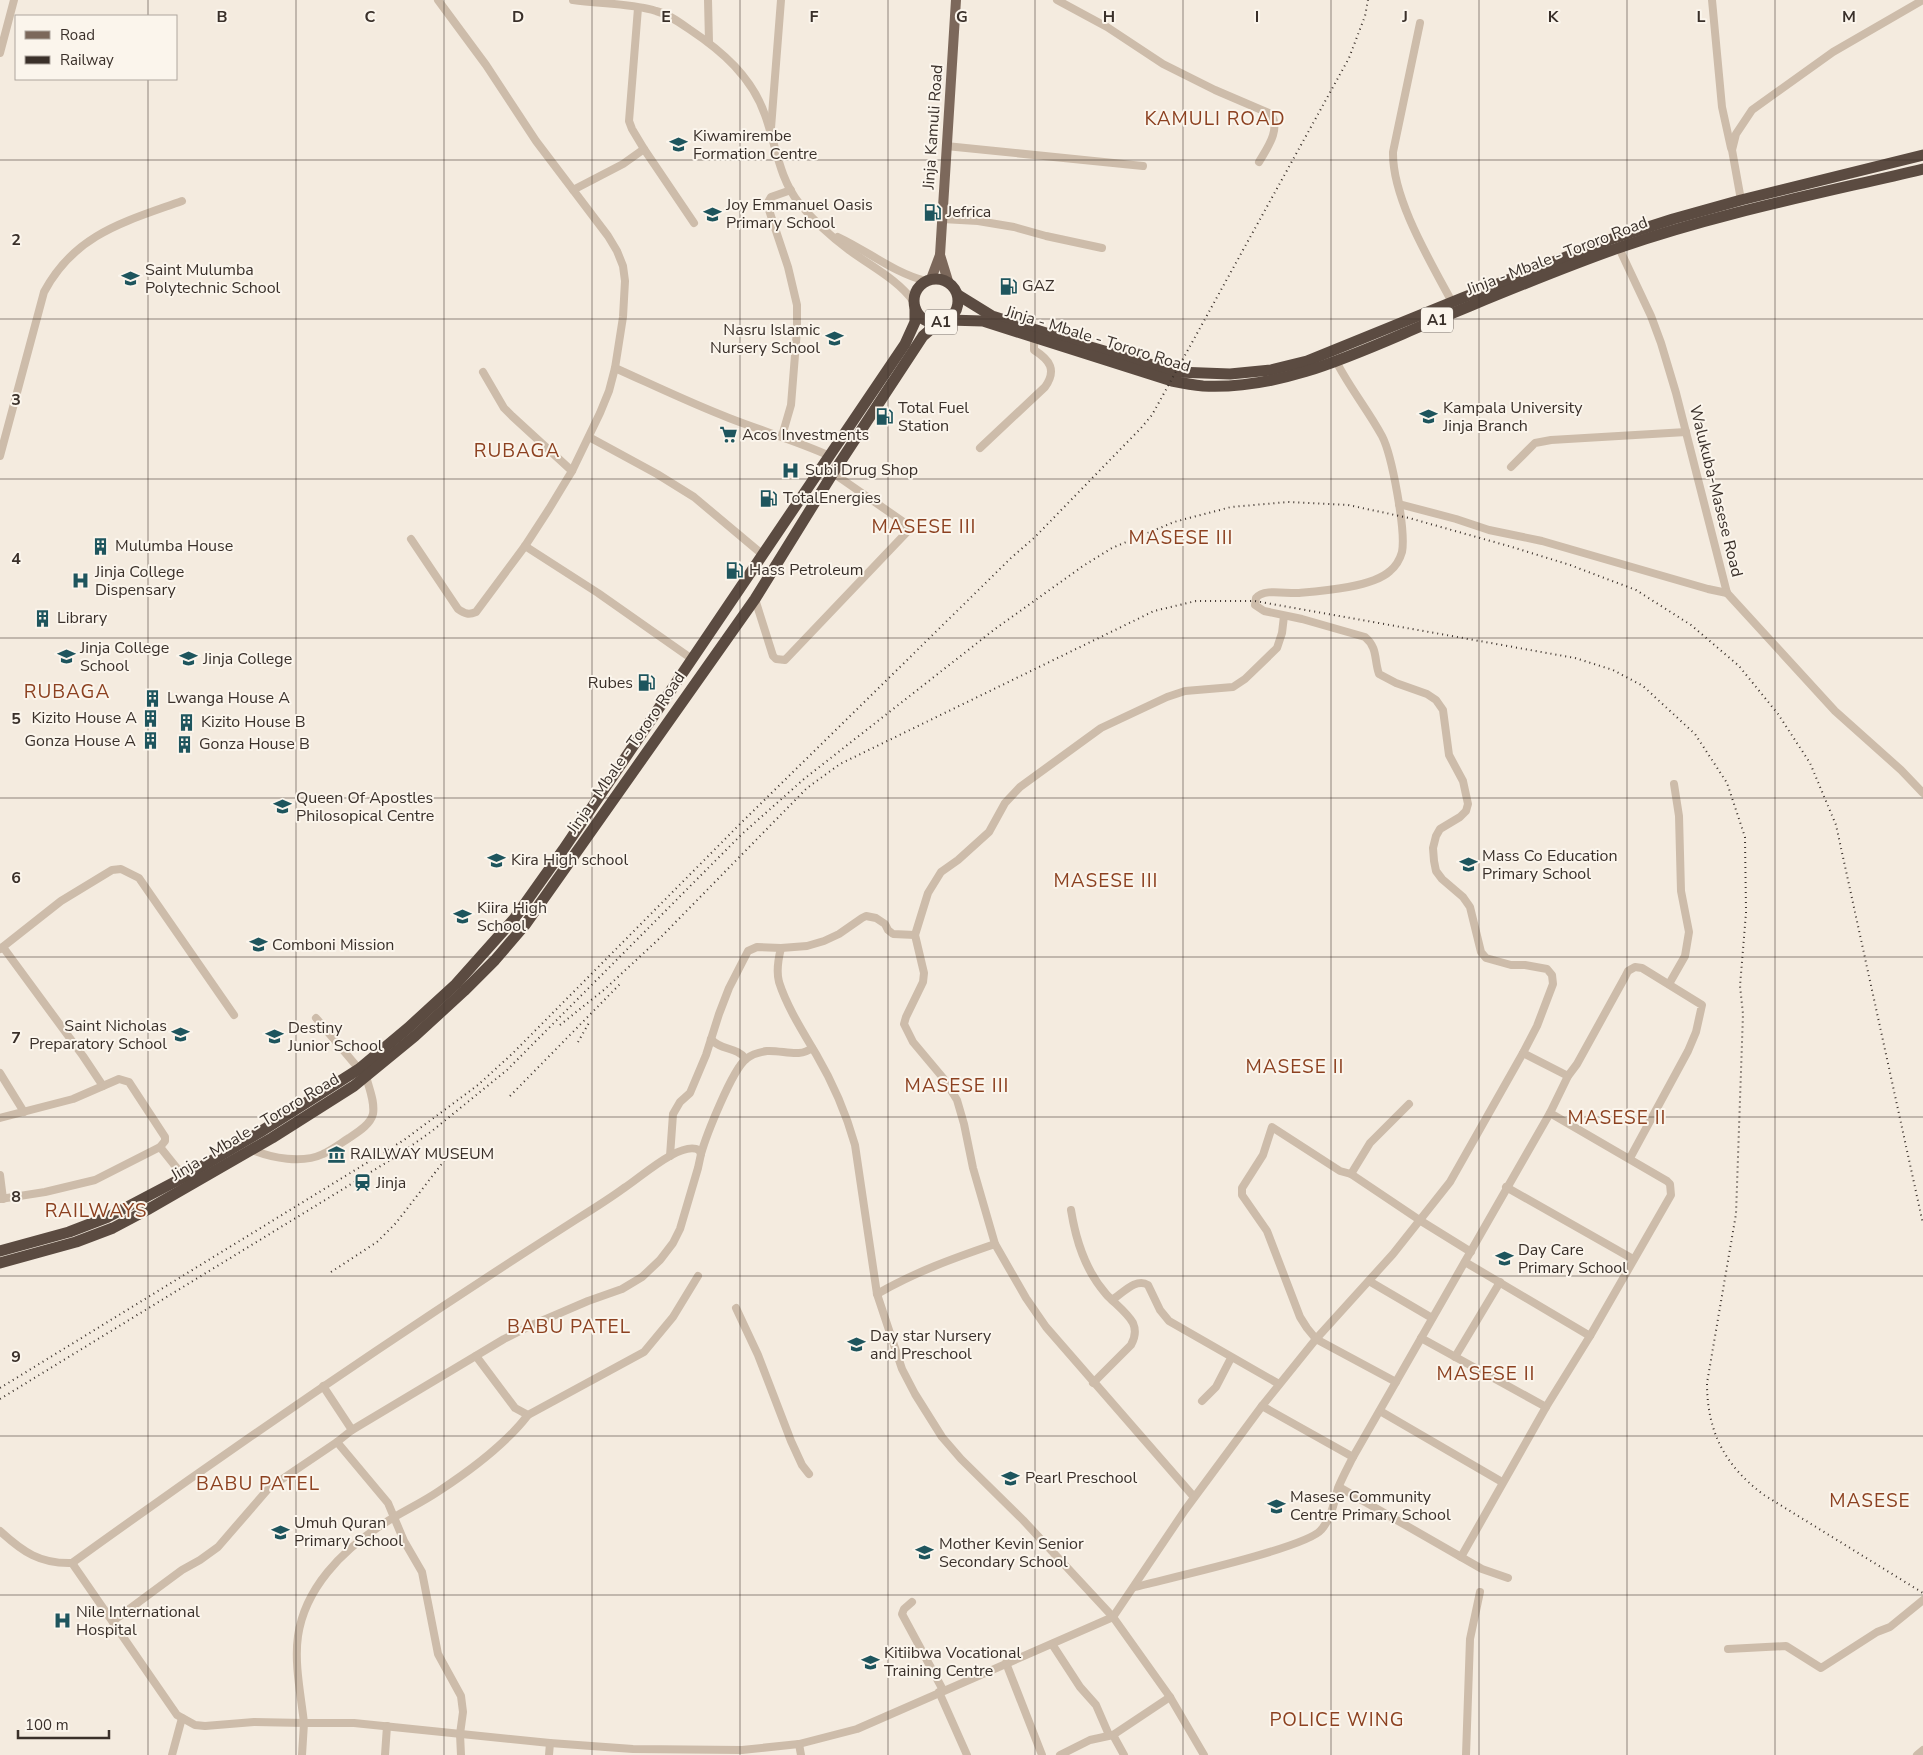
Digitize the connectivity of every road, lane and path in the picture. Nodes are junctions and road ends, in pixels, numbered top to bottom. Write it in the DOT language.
graph roads {
  1 [pos="438,0"];
  2 [pos="573,0"];
  3 [pos="708,0"];
  4 [pos="781,0"];
  5 [pos="956,0"];
  6 [pos="1057,0"];
  7 [pos="1712,0"];
  8 [pos="1923,0"];
  9 [pos="13,1"];
  10 [pos="642,5"];
  11 [pos="1420,23"];
  12 [pos="709,42"];
  13 [pos="0,53"];
  14 [pos="771,133"];
  15 [pos="946,146"];
  16 [pos="644,149"];
  17 [pos="1732,150"];
  18 [pos="1923,155"];
  19 [pos="1259,162"];
  20 [pos="1143,166"];
  21 [pos="1923,169"];
  22 [pos="573,190"];
  23 [pos="790,190"];
  24 [pos="182,200"];
  25 [pos="1741,200"];
  26 [pos="942,219"];
  27 [pos="694,223"];
  28 [pos="830,233"];
  29 [pos="1102,248"];
  30 [pos="1619,248"];
  31 [pos="940,255"];
  32 [pos="929,280"];
  33 [pos="948,282"];
  34 [pos="958,295"];
  35 [pos="1452,302"];
  36 [pos="915,305"];
  37 [pos="943,321"];
  38 [pos="1034,338"];
  39 [pos="1336,361"];
  40 [pos="615,368"];
  41 [pos="483,372"];
  42 [pos="1686,432"];
  43 [pos="782,436"];
  44 [pos="589,437"];
  45 [pos="980,448"];
  46 [pos="0,456"];
  47 [pos="830,456"];
  48 [pos="1511,467"];
  49 [pos="572,471"];
  50 [pos="833,473"];
  51 [pos="1398,504"];
  52 [pos="411,539"];
  53 [pos="525,546"];
  54 [pos="763,555"];
  55 [pos="1727,593"];
  56 [pos="754,599"];
  57 [pos="1284,616"];
  58 [pos="692,659"];
  59 [pos="1674,784"];
  60 [pos="1923,793"];
  61 [pos="915,935"];
  62 [pos="2,948"];
  63 [pos="781,948"];
  64 [pos="1669,984"];
  65 [pos="234,1015"];
  66 [pos="316,1018"];
  67 [pos="711,1040"];
  68 [pos="812,1048"];
  69 [pos="1523,1054"];
  70 [pos="746,1059"];
  71 [pos="0,1073"];
  72 [pos="362,1073"];
  73 [pos="1568,1076"];
  74 [pos="103,1086"];
  75 [pos="1408,1104"];
  76 [pos="24,1112"];
  77 [pos="1550,1113"];
  78 [pos="0,1118"];
  79 [pos="705,1140"];
  80 [pos="160,1147"];
  81 [pos="688,1148"];
  82 [pos="252,1150"];
  83 [pos="701,1154"];
  84 [pos="670,1156"];
  85 [pos="1630,1158"];
  86 [pos="1351,1174"];
  87 [pos="0,1175"];
  88 [pos="184,1176"];
  89 [pos="1506,1187"];
  90 [pos="2,1199"];
  91 [pos="1070,1210"];
  92 [pos="1420,1221"];
  93 [pos="995,1244"];
  94 [pos="0,1251"];
  95 [pos="1471,1252"];
  96 [pos="1632,1259"];
  97 [pos="1465,1262"];
  98 [pos="0,1263"];
  99 [pos="698,1276"];
  100 [pos="1369,1281"];
  101 [pos="1500,1282"];
  102 [pos="877,1294"];
  103 [pos="1112,1300"];
  104 [pos="736,1308"];
  105 [pos="1432,1318"];
  106 [pos="1590,1336"];
  107 [pos="1421,1338"];
  108 [pos="1316,1339"];
  109 [pos="476,1356"];
  110 [pos="1455,1357"];
  111 [pos="1231,1358"];
  112 [pos="1396,1382"];
  113 [pos="1093,1383"];
  114 [pos="1279,1384"];
  115 [pos="323,1386"];
  116 [pos="1202,1401"];
  117 [pos="1262,1406"];
  118 [pos="1546,1407"];
  119 [pos="1380,1411"];
  120 [pos="528,1415"];
  121 [pos="352,1430"];
  122 [pos="337,1442"];
  123 [pos="1353,1457"];
  124 [pos="809,1474"];
  125 [pos="1502,1482"];
  126 [pos="1339,1487"];
  127 [pos="1194,1497"];
  128 [pos="394,1517"];
  129 [pos="0,1531"];
  130 [pos="1461,1557"];
  131 [pos="72,1563"];
  132 [pos="1508,1578"];
  133 [pos="1135,1587"];
  134 [pos="1480,1592"];
  135 [pos="1923,1600"];
  136 [pos="912,1602"];
  137 [pos="1113,1617"];
  138 [pos="113,1622"];
  139 [pos="1052,1644"];
  140 [pos="1728,1649"];
  141 [pos="1006,1663"];
  142 [pos="941,1691"];
  143 [pos="1170,1697"];
  144 [pos="182,1718"];
  145 [pos="304,1723"];
  146 [pos="387,1726"];
  147 [pos="460,1734"];
  148 [pos="1111,1735"];
  149 [pos="550,1743"];
  150 [pos="799,1744"];
  151 [pos="1923,1750"];
  152 [pos="632,1752"];
  153 [pos="172,1755"];
  154 [pos="302,1755"];
  155 [pos="385,1755"];
  156 [pos="461,1755"];
  157 [pos="549,1755"];
  158 [pos="801,1755"];
  159 [pos="968,1755"];
  160 [pos="1042,1755"];
  161 [pos="1060,1755"];
  162 [pos="1124,1755"];
  163 [pos="1204,1755"];
  164 [pos="1466,1755"];
  165 [pos="1917,1755"];
  1 -- 22 [label="street"];
  2 -- 10 [label="street"];
  3 -- 12 [label="street"];
  4 -- 14 [label="street"];
  5 -- 15 [label="main road, Jinja Kamuli Road"];
  6 -- 19 [label="street"];
  7 -- 17 [label="street"];
  8 -- 17 [label="street"];
  9 -- 13 [label="street"];
  10 -- 12 [label="street"];
  10 -- 16 [label="street"];
  11 -- 35 [label="street"];
  12 -- 14 [label="street"];
  14 -- 23 [label="street"];
  15 -- 20 [label="street"];
  15 -- 26 [label="main road, Jinja Kamuli Road"];
  16 -- 22 [label="street"];
  16 -- 27 [label="street"];
  17 -- 25 [label="street"];
  18 -- 25 [label="highway, Jinja - Mbale - Tororo Road / A1"];
  21 -- 30 [label="highway, Jinja - Mbale - Tororo Road / A1"];
  22 -- 40 [label="street"];
  23 -- 28 [label="street"];
  23 -- 43 [label="street"];
  24 -- 46 [label="street"];
  25 -- 35 [label="highway, Jinja - Mbale - Tororo Road / A1"];
  26 -- 29 [label="street"];
  26 -- 31 [label="main road, Jinja Kamuli Road"];
  28 -- 32 [label="street"];
  28 -- 36 [label="street"];
  30 -- 39 [label="highway, Jinja - Mbale - Tororo Road / A1"];
  30 -- 42 [label="street, Walukuba-Masese Road"];
  31 -- 32 [label="main road, Jinja Kamuli Road"];
  31 -- 33 [label="main road, Jinja Kamuli Road"];
  32 -- 33 [label="highway"];
  32 -- 36 [label="highway, A1"];
  33 -- 34 [label="highway, A1"];
  34 -- 35 [label="highway, Jinja - Mbale - Tororo Road / A1"];
  34 -- 37 [label="highway, A1"];
  36 -- 37 [label="highway, A1"];
  36 -- 47 [label="highway, Jinja - Mbale - Tororo Road / A1"];
  37 -- 38 [label="highway, Jinja - Mbale - Tororo Road / A1"];
  37 -- 50 [label="highway, Jinja - Mbale - Tororo Road / A1"];
  38 -- 39 [label="highway, Jinja - Mbale - Tororo Road / A1"];
  38 -- 45 [label="street"];
  39 -- 51 [label="street"];
  40 -- 43 [label="street"];
  40 -- 44 [label="street"];
  41 -- 49 [label="street"];
  42 -- 48 [label="street"];
  42 -- 55 [label="street, Walukuba-Masese Road"];
  43 -- 47 [label="street"];
  44 -- 49 [label="street"];
  44 -- 54 [label="street"];
  47 -- 54 [label="highway, Jinja - Mbale - Tororo Road / A1"];
  49 -- 53 [label="street"];
  50 -- 56 [label="highway, Jinja - Mbale - Tororo Road / A1"];
  50 -- 56 [label="street"];
  51 -- 55 [label="street"];
  51 -- 57 [label="street"];
  52 -- 53 [label="street"];
  53 -- 58 [label="street"];
  54 -- 58 [label="highway, Jinja - Mbale - Tororo Road / A1"];
  55 -- 60 [label="street, Walukuba-Masese Road"];
  56 -- 72 [label="highway, Jinja - Mbale - Tororo Road / A1"];
  57 -- 61 [label="street"];
  57 -- 69 [label="street"];
  58 -- 72 [label="highway, Jinja - Mbale - Tororo Road / A1"];
  59 -- 64 [label="street"];
  61 -- 63 [label="street"];
  61 -- 93 [label="street"];
  62 -- 65 [label="street"];
  62 -- 74 [label="street"];
  63 -- 67 [label="street"];
  63 -- 68 [label="street"];
  64 -- 73 [label="street"];
  64 -- 85 [label="street"];
  66 -- 72 [label="street"];
  67 -- 70 [label="street"];
  67 -- 84 [label="street"];
  68 -- 70 [label="street"];
  68 -- 102 [label="street"];
  69 -- 73 [label="street"];
  69 -- 92 [label="street"];
  70 -- 79 [label="street"];
  71 -- 76 [label="street"];
  72 -- 82 [label="highway, Jinja - Mbale - Tororo Road / A1"];
  72 -- 82 [label="street"];
  72 -- 88 [label="highway, Jinja - Mbale - Tororo Road / A1"];
  73 -- 77 [label="street"];
  74 -- 76 [label="street"];
  74 -- 80 [label="street"];
  75 -- 86 [label="street"];
  76 -- 78 [label="street"];
  77 -- 85 [label="street"];
  77 -- 89 [label="street"];
  79 -- 81 [label="street"];
  79 -- 83 [label="street"];
  80 -- 88 [label="street"];
  80 -- 90 [label="street"];
  81 -- 83 [label="street"];
  81 -- 84 [label="street"];
  82 -- 98 [label="highway, Jinja - Mbale - Tororo Road / A1"];
  83 -- 109 [label="street"];
  84 -- 115 [label="street"];
  85 -- 96 [label="street"];
  86 -- 92 [label="street"];
  86 -- 108 [label="street"];
  87 -- 90 [label="street"];
  88 -- 94 [label="highway, Jinja - Mbale - Tororo Road / A1"];
  89 -- 95 [label="street"];
  89 -- 96 [label="street"];
  91 -- 103 [label="street"];
  92 -- 95 [label="street"];
  92 -- 100 [label="street"];
  93 -- 102 [label="street"];
  93 -- 113 [label="street"];
  95 -- 97 [label="street"];
  96 -- 106 [label="street"];
  97 -- 101 [label="street"];
  97 -- 105 [label="street"];
  99 -- 120 [label="street"];
  100 -- 105 [label="street"];
  100 -- 108 [label="street"];
  101 -- 106 [label="street"];
  101 -- 110 [label="street"];
  102 -- 137 [label="street"];
  103 -- 111 [label="street"];
  103 -- 113 [label="street"];
  104 -- 124 [label="street"];
  105 -- 107 [label="street"];
  106 -- 118 [label="street"];
  107 -- 110 [label="street"];
  107 -- 112 [label="street"];
  108 -- 112 [label="street"];
  108 -- 114 [label="street"];
  109 -- 120 [label="street"];
  109 -- 121 [label="street"];
  110 -- 118 [label="street"];
  111 -- 114 [label="street"];
  111 -- 116 [label="street"];
  112 -- 119 [label="street"];
  113 -- 127 [label="street"];
  114 -- 117 [label="street"];
  115 -- 121 [label="street"];
  115 -- 131 [label="street"];
  117 -- 123 [label="street"];
  117 -- 127 [label="street"];
  118 -- 125 [label="street"];
  119 -- 123 [label="street"];
  119 -- 125 [label="street"];
  120 -- 128 [label="street"];
  121 -- 122 [label="street"];
  122 -- 128 [label="street"];
  122 -- 138 [label="street"];
  123 -- 126 [label="street"];
  125 -- 130 [label="street"];
  126 -- 130 [label="street"];
  126 -- 133 [label="street"];
  127 -- 133 [label="street"];
  128 -- 145 [label="street"];
  128 -- 147 [label="street"];
  129 -- 131 [label="street"];
  130 -- 132 [label="street"];
  131 -- 138 [label="street"];
  133 -- 137 [label="street"];
  134 -- 164 [label="street"];
  135 -- 140 [label="street"];
  136 -- 142 [label="street"];
  137 -- 139 [label="street"];
  137 -- 143 [label="street"];
  138 -- 144 [label="street"];
  139 -- 141 [label="street"];
  139 -- 148 [label="street"];
  141 -- 142 [label="street"];
  141 -- 160 [label="street"];
  142 -- 150 [label="street"];
  142 -- 159 [label="street"];
  143 -- 148 [label="street"];
  143 -- 163 [label="street"];
  144 -- 145 [label="street"];
  144 -- 153 [label="street"];
  145 -- 146 [label="street"];
  145 -- 154 [label="street"];
  146 -- 147 [label="street"];
  146 -- 155 [label="street"];
  147 -- 149 [label="street"];
  147 -- 156 [label="street"];
  148 -- 161 [label="street"];
  148 -- 162 [label="street"];
  149 -- 152 [label="street"];
  149 -- 157 [label="street"];
  150 -- 152 [label="street"];
  150 -- 158 [label="street"];
  151 -- 165 [label="street"];
}
